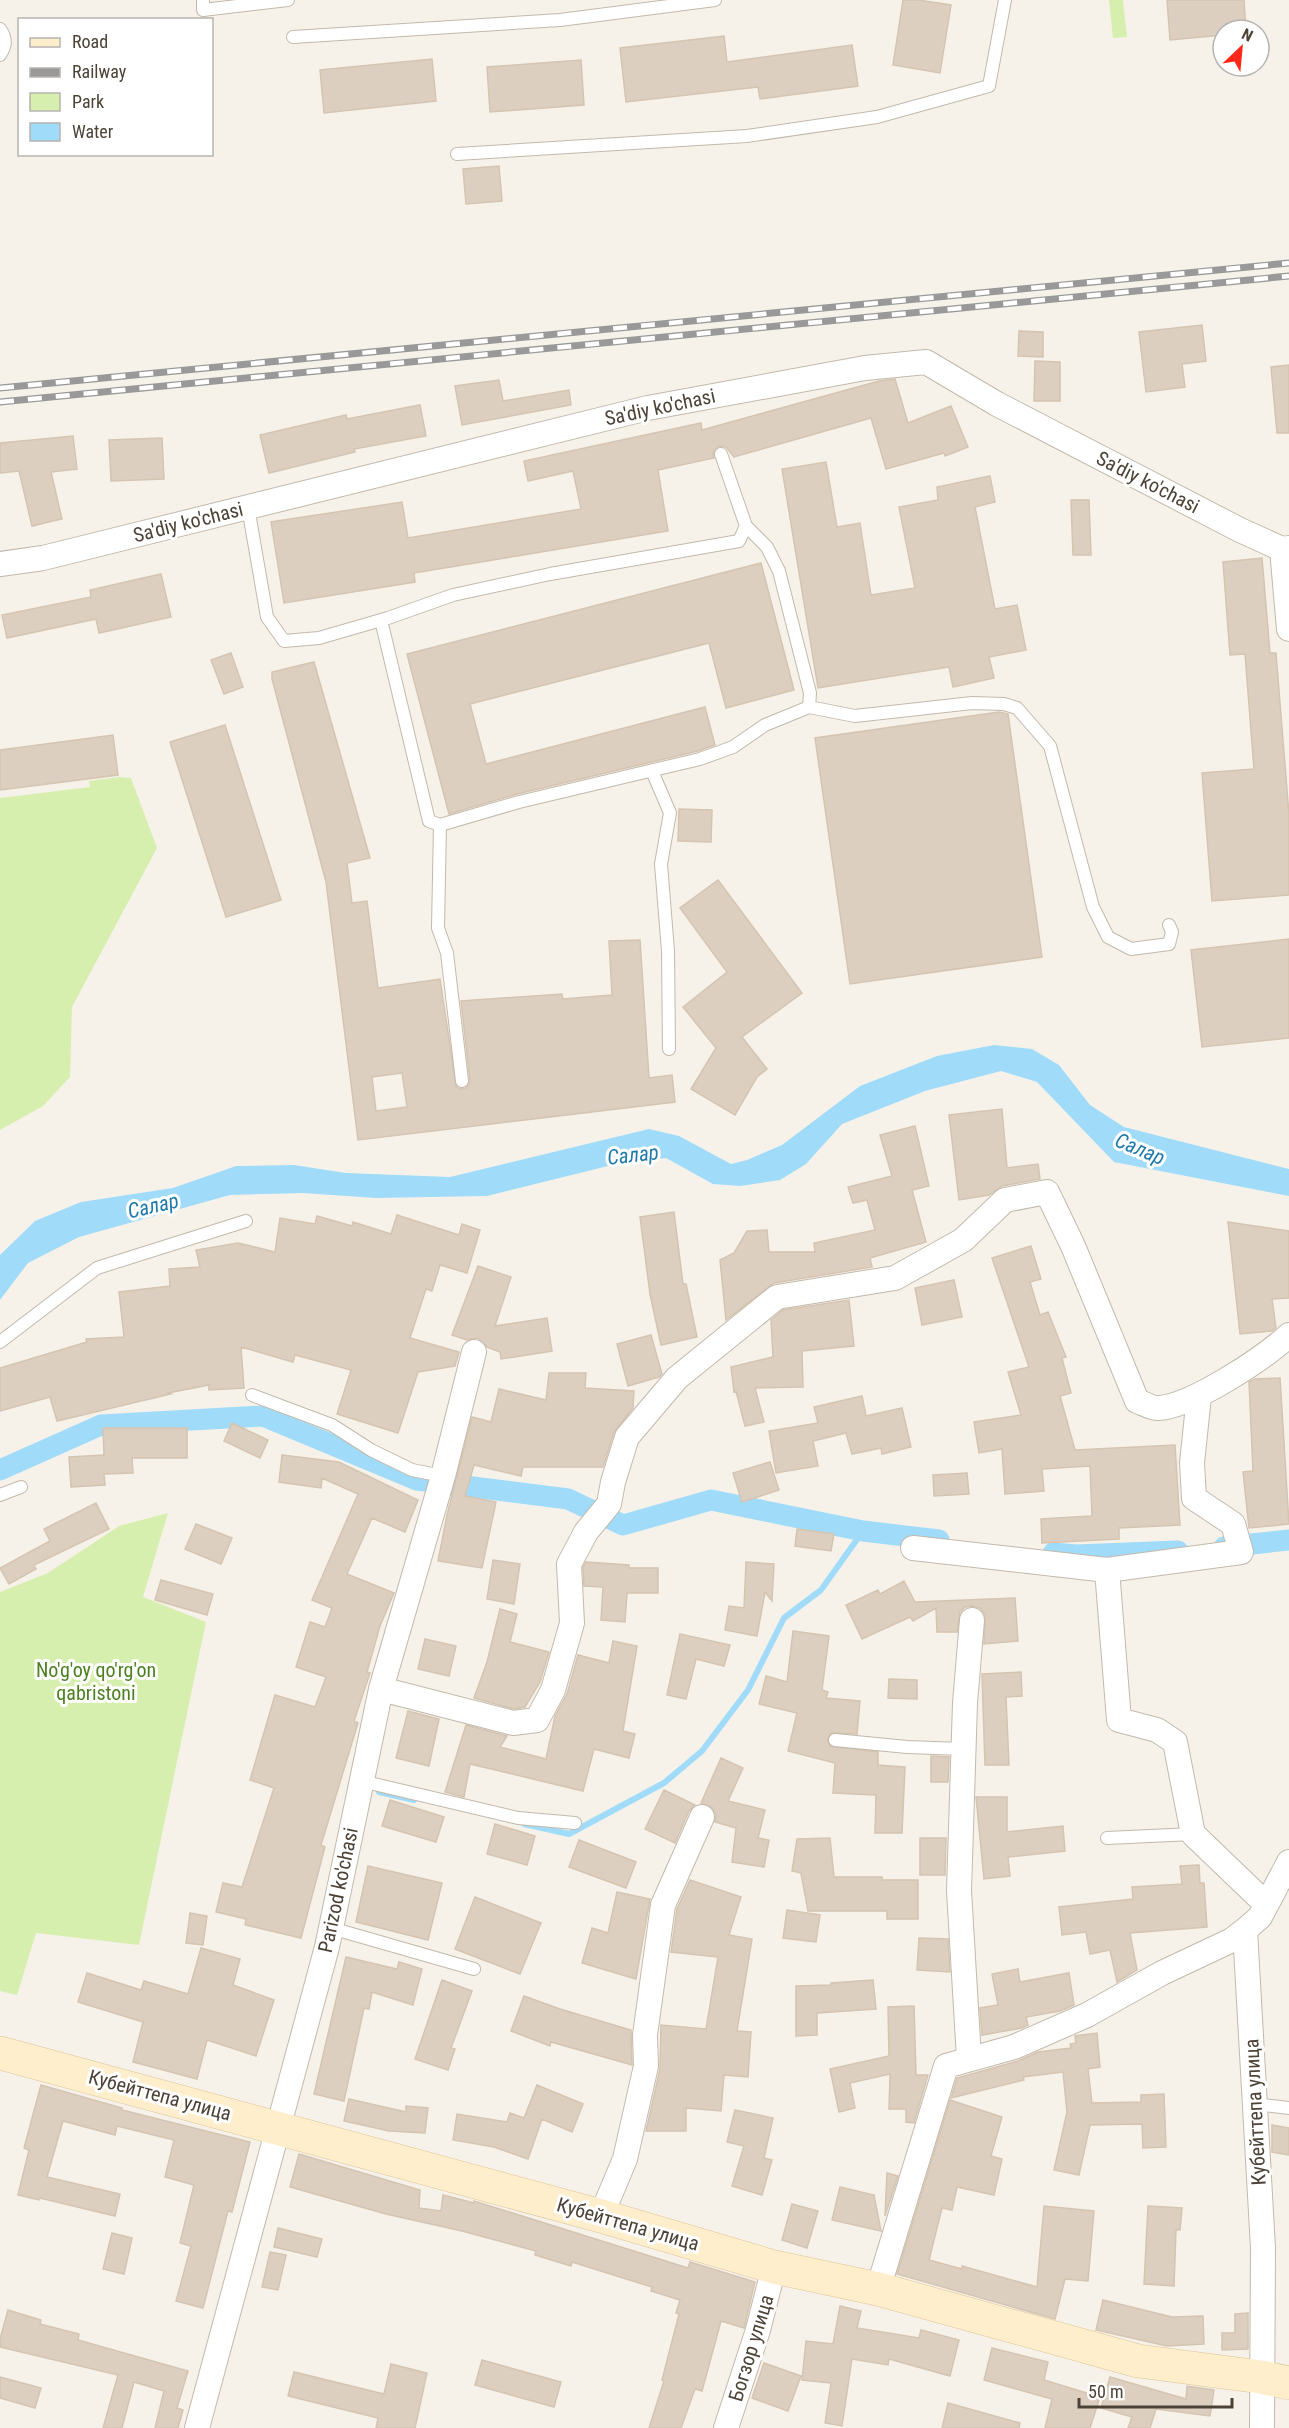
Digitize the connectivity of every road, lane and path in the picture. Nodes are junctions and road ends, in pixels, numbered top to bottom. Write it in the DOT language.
graph roads {
  1 [pos="203,0"];
  2 [pos="288,0"];
  3 [pos="715,0"];
  4 [pos="1005,0"];
  5 [pos="0,29"];
  6 [pos="293,37"];
  7 [pos="0,55"];
  8 [pos="457,154"];
  9 [pos="721,454"];
  10 [pos="248,507"];
  11 [pos="746,526"];
  12 [pos="1285,549"];
  13 [pos="0,564"];
  14 [pos="381,620"];
  15 [pos="1289,629"];
  16 [pos="809,707"];
  17 [pos="652,771"];
  18 [pos="440,825"];
  19 [pos="1169,925"];
  20 [pos="669,1049"];
  21 [pos="462,1081"];
  22 [pos="246,1221"];
  23 [pos="1289,1335"];
  24 [pos="0,1342"];
  25 [pos="474,1352"];
  26 [pos="252,1395"];
  27 [pos="1198,1396"];
  28 [pos="21,1487"];
  29 [pos="439,1487"];
  30 [pos="0,1495"];
  31 [pos="913,1548"];
  32 [pos="1107,1570"];
  33 [pos="972,1620"];
  34 [pos="381,1689"];
  35 [pos="835,1740"];
  36 [pos="963,1749"];
  37 [pos="361,1781"];
  38 [pos="702,1817"];
  39 [pos="575,1823"];
  40 [pos="1193,1834"];
  41 [pos="1107,1838"];
  42 [pos="1289,1862"];
  43 [pos="1266,1904"];
  44 [pos="331,1928"];
  45 [pos="1245,1930"];
  46 [pos="474,1970"];
  47 [pos="0,2053"];
  48 [pos="969,2058"];
  49 [pos="1254,2104"];
  50 [pos="1289,2108"];
  51 [pos="279,2127"];
  52 [pos="601,2216"];
  53 [pos="774,2267"];
  54 [pos="878,2289"];
  55 [pos="1275,2380"];
  56 [pos="197,2428"];
  57 [pos="726,2428"];
  58 [pos="1262,2428"];
  1 -- 2 [label="lane"];
  3 -- 6 [label="lane"];
  4 -- 8 [label="lane"];
  5 -- 7 [label="lane"];
  9 -- 11 [label="lane"];
  10 -- 12 [label="street, Sa'diy ko'chasi"];
  10 -- 13 [label="street, Sa'diy ko'chasi"];
  10 -- 14 [label="lane"];
  11 -- 14 [label="lane"];
  11 -- 16 [label="lane"];
  12 -- 15 [label="street"];
  14 -- 18 [label="lane"];
  16 -- 17 [label="lane"];
  16 -- 19 [label="lane"];
  17 -- 18 [label="lane"];
  17 -- 20 [label="lane"];
  18 -- 21 [label="lane"];
  22 -- 24 [label="lane"];
  23 -- 27 [label="street"];
  25 -- 29 [label="street, Parizod ko'chasi"];
  26 -- 29 [label="lane"];
  27 -- 32 [label="street"];
  27 -- 34 [label="street"];
  28 -- 30 [label="lane"];
  29 -- 34 [label="street, Parizod ko'chasi"];
  31 -- 32 [label="street"];
  32 -- 40 [label="street"];
  33 -- 36 [label="street"];
  34 -- 37 [label="street, Parizod ko'chasi"];
  35 -- 36 [label="lane"];
  36 -- 48 [label="street"];
  37 -- 39 [label="lane"];
  37 -- 44 [label="street, Parizod ko'chasi"];
  38 -- 52 [label="street"];
  40 -- 41 [label="lane"];
  40 -- 43 [label="street"];
  42 -- 43 [label="street"];
  43 -- 45 [label="street"];
  44 -- 46 [label="lane"];
  44 -- 51 [label="street, Parizod ko'chasi"];
  45 -- 48 [label="street"];
  45 -- 49 [label="street, Кубейттепа улица"];
  47 -- 51 [label="street, Кубейттепа улица"];
  48 -- 54 [label="street"];
  49 -- 50 [label="lane"];
  49 -- 55 [label="street, Кубейттепа улица"];
  51 -- 52 [label="street, Кубейттепа улица"];
  51 -- 56 [label="street, Parizod ko'chasi"];
  52 -- 53 [label="street, Кубейттепа улица"];
  53 -- 54 [label="street, Кубейттепа улица"];
  53 -- 57 [label="street, Богзор улица"];
  54 -- 55 [label="street, Кубейттепа улица"];
  55 -- 58 [label="street, Кубейттепа улица"];
}
